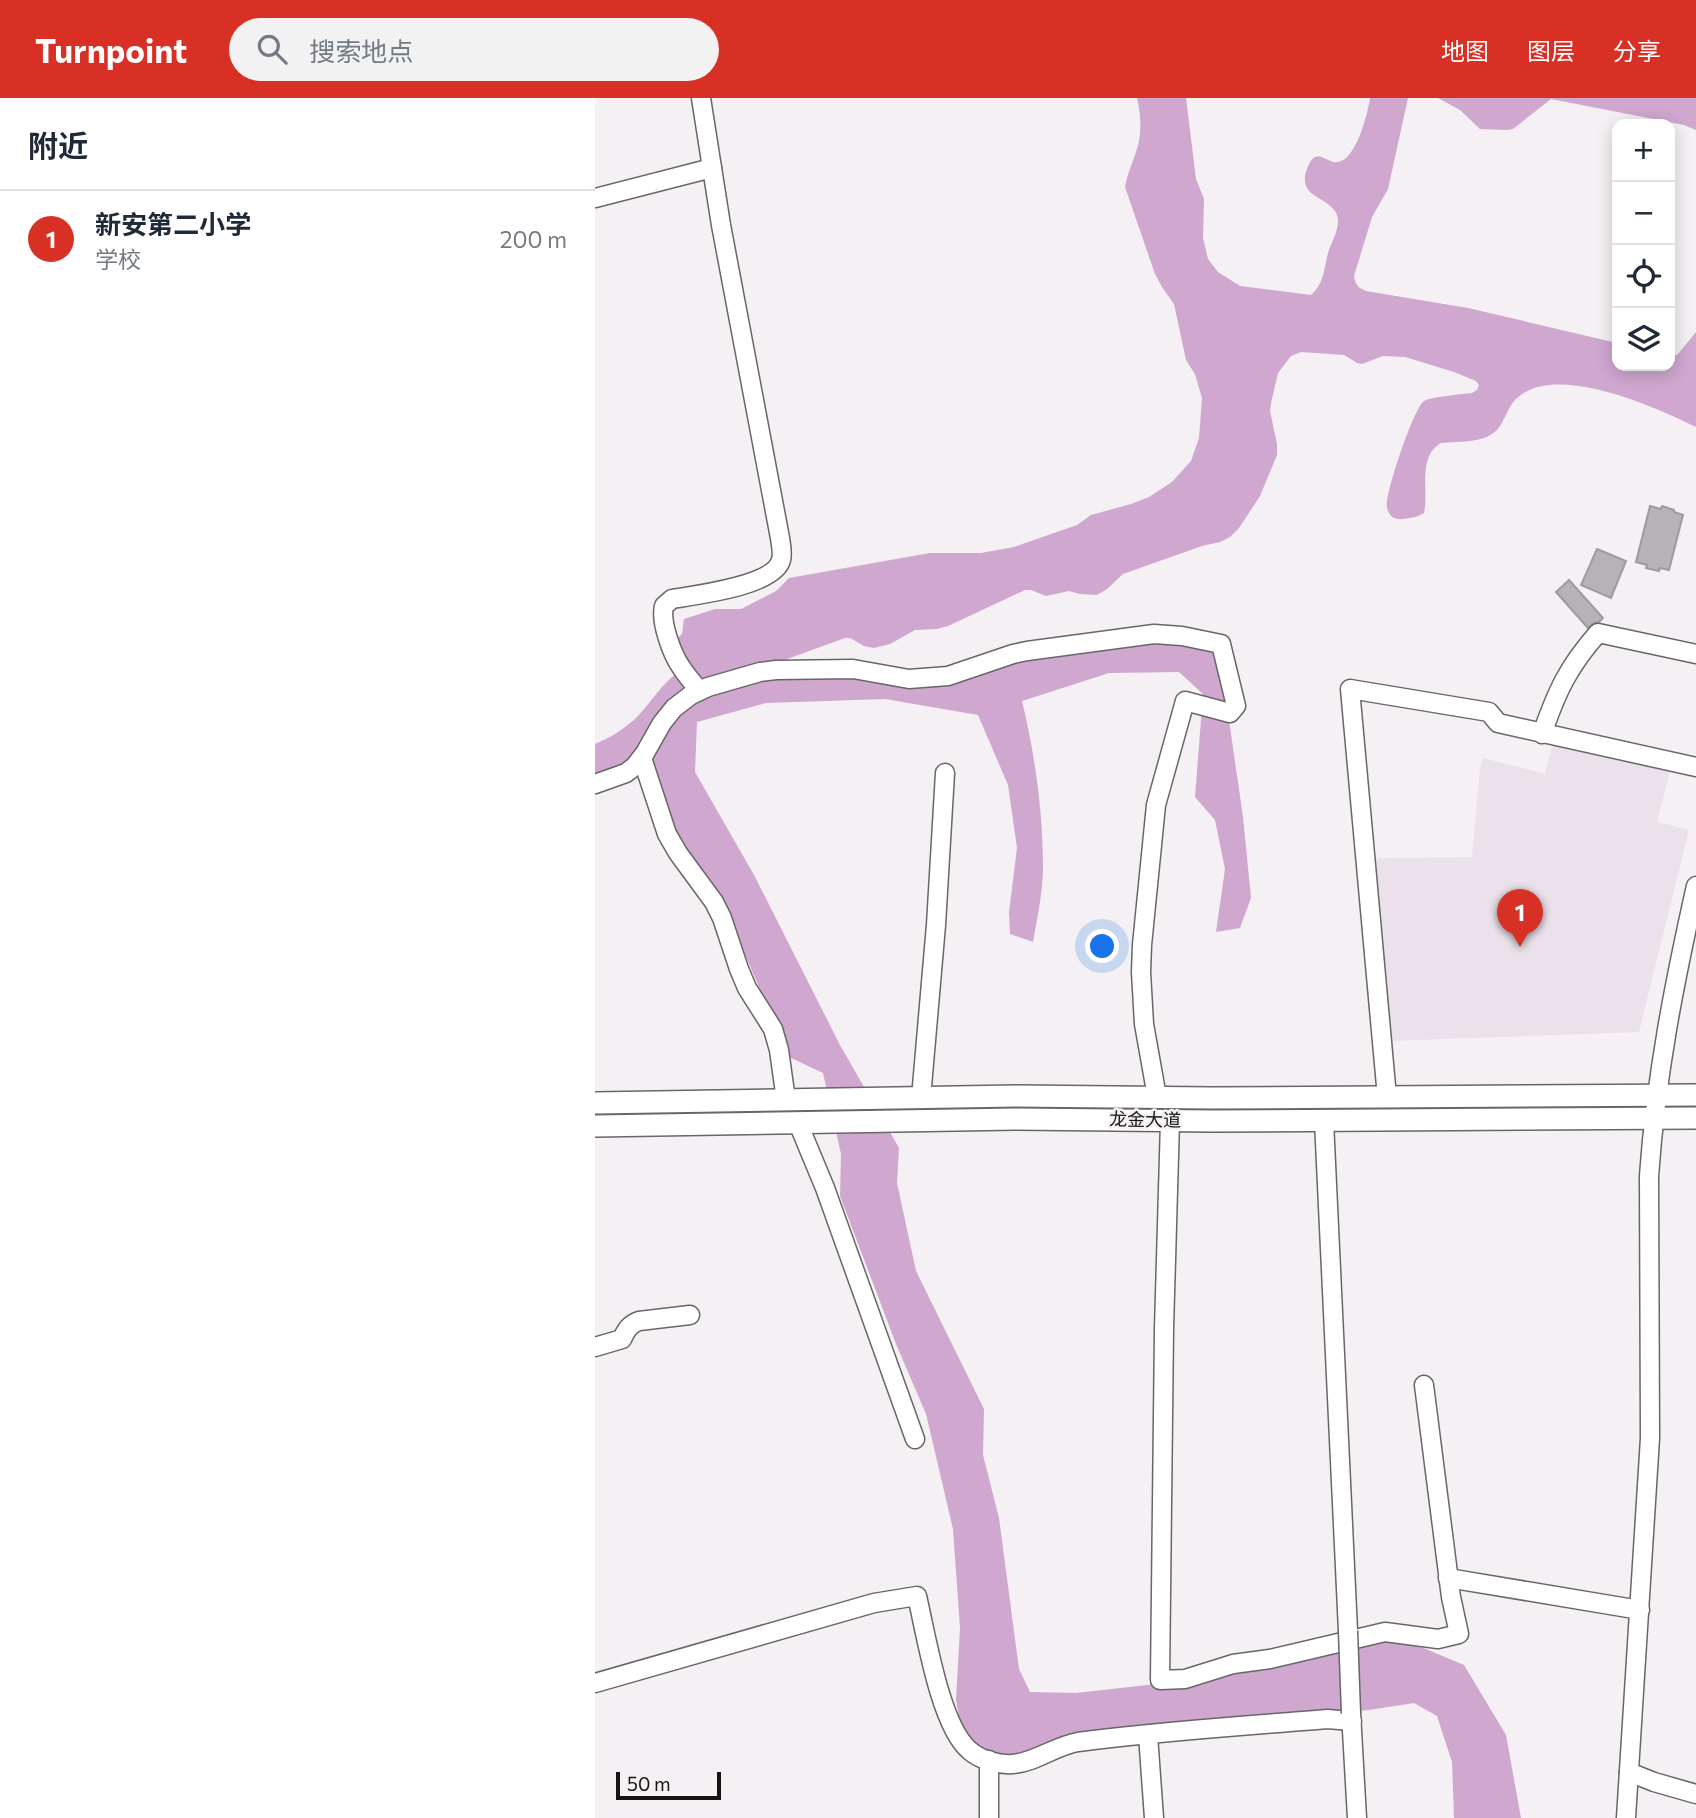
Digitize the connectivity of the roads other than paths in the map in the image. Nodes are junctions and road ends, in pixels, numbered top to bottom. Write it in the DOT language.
graph roads {
  1 [pos="701,98"];
  2 [pos="712,168"];
  3 [pos="595,198"];
  4 [pos="1696,654"];
  5 [pos="699,690"];
  6 [pos="1542,734"];
  7 [pos="642,758"];
  8 [pos="1696,767"];
  9 [pos="945,774"];
  10 [pos="595,784"];
  11 [pos="1696,886"];
  12 [pos="1696,1095"];
  13 [pos="1656,1096"];
  14 [pos="921,1097"];
  15 [pos="1157,1097"];
  16 [pos="1387,1097"];
  17 [pos="786,1100"];
  18 [pos="595,1102"];
  19 [pos="1654,1118"];
  20 [pos="1696,1118"];
  21 [pos="1170,1121"];
  22 [pos="1324,1121"];
  23 [pos="807,1122"];
  24 [pos="595,1126"];
  25 [pos="690,1315"];
  26 [pos="595,1346"];
  27 [pos="1425,1385"];
  28 [pos="915,1439"];
  29 [pos="1448,1578"];
  30 [pos="1640,1610"];
  31 [pos="595,1683"];
  32 [pos="1352,1717"];
  33 [pos="1147,1735"];
  34 [pos="989,1760"];
  35 [pos="1629,1772"];
  36 [pos="1696,1794"];
  37 [pos="989,1818"];
  38 [pos="1154,1818"];
  39 [pos="1357,1818"];
  40 [pos="1626,1818"];
  1 -- 2 [label="street"];
  2 -- 3 [label="street"];
  2 -- 5 [label="street"];
  4 -- 6 [label="street"];
  5 -- 7 [label="street"];
  5 -- 15 [label="street"];
  6 -- 8 [label="street"];
  6 -- 16 [label="street"];
  7 -- 10 [label="street"];
  7 -- 17 [label="street"];
  9 -- 14 [label="street"];
  11 -- 13 [label="street"];
  12 -- 13 [label="main road, 龙金大道"];
  13 -- 16 [label="main road, 龙金大道"];
  13 -- 19 [label="street"];
  14 -- 15 [label="main road, 龙金大道"];
  14 -- 17 [label="main road, 龙金大道"];
  15 -- 16 [label="main road, 龙金大道"];
  17 -- 18 [label="main road, 龙金大道"];
  19 -- 20 [label="main road, 龙金大道"];
  19 -- 22 [label="main road, 龙金大道"];
  19 -- 30 [label="street"];
  21 -- 22 [label="main road, 龙金大道"];
  21 -- 23 [label="main road, 龙金大道"];
  21 -- 29 [label="street"];
  22 -- 32 [label="street, bridge"];
  23 -- 24 [label="main road, 龙金大道"];
  23 -- 28 [label="street"];
  25 -- 26 [label="street"];
  27 -- 29 [label="street"];
  29 -- 30 [label="street"];
  30 -- 35 [label="street"];
  31 -- 34 [label="street"];
  32 -- 33 [label="street"];
  32 -- 39 [label="street"];
  33 -- 34 [label="street"];
  33 -- 38 [label="street"];
  34 -- 37 [label="street"];
  35 -- 36 [label="street"];
  35 -- 40 [label="street"];
}
